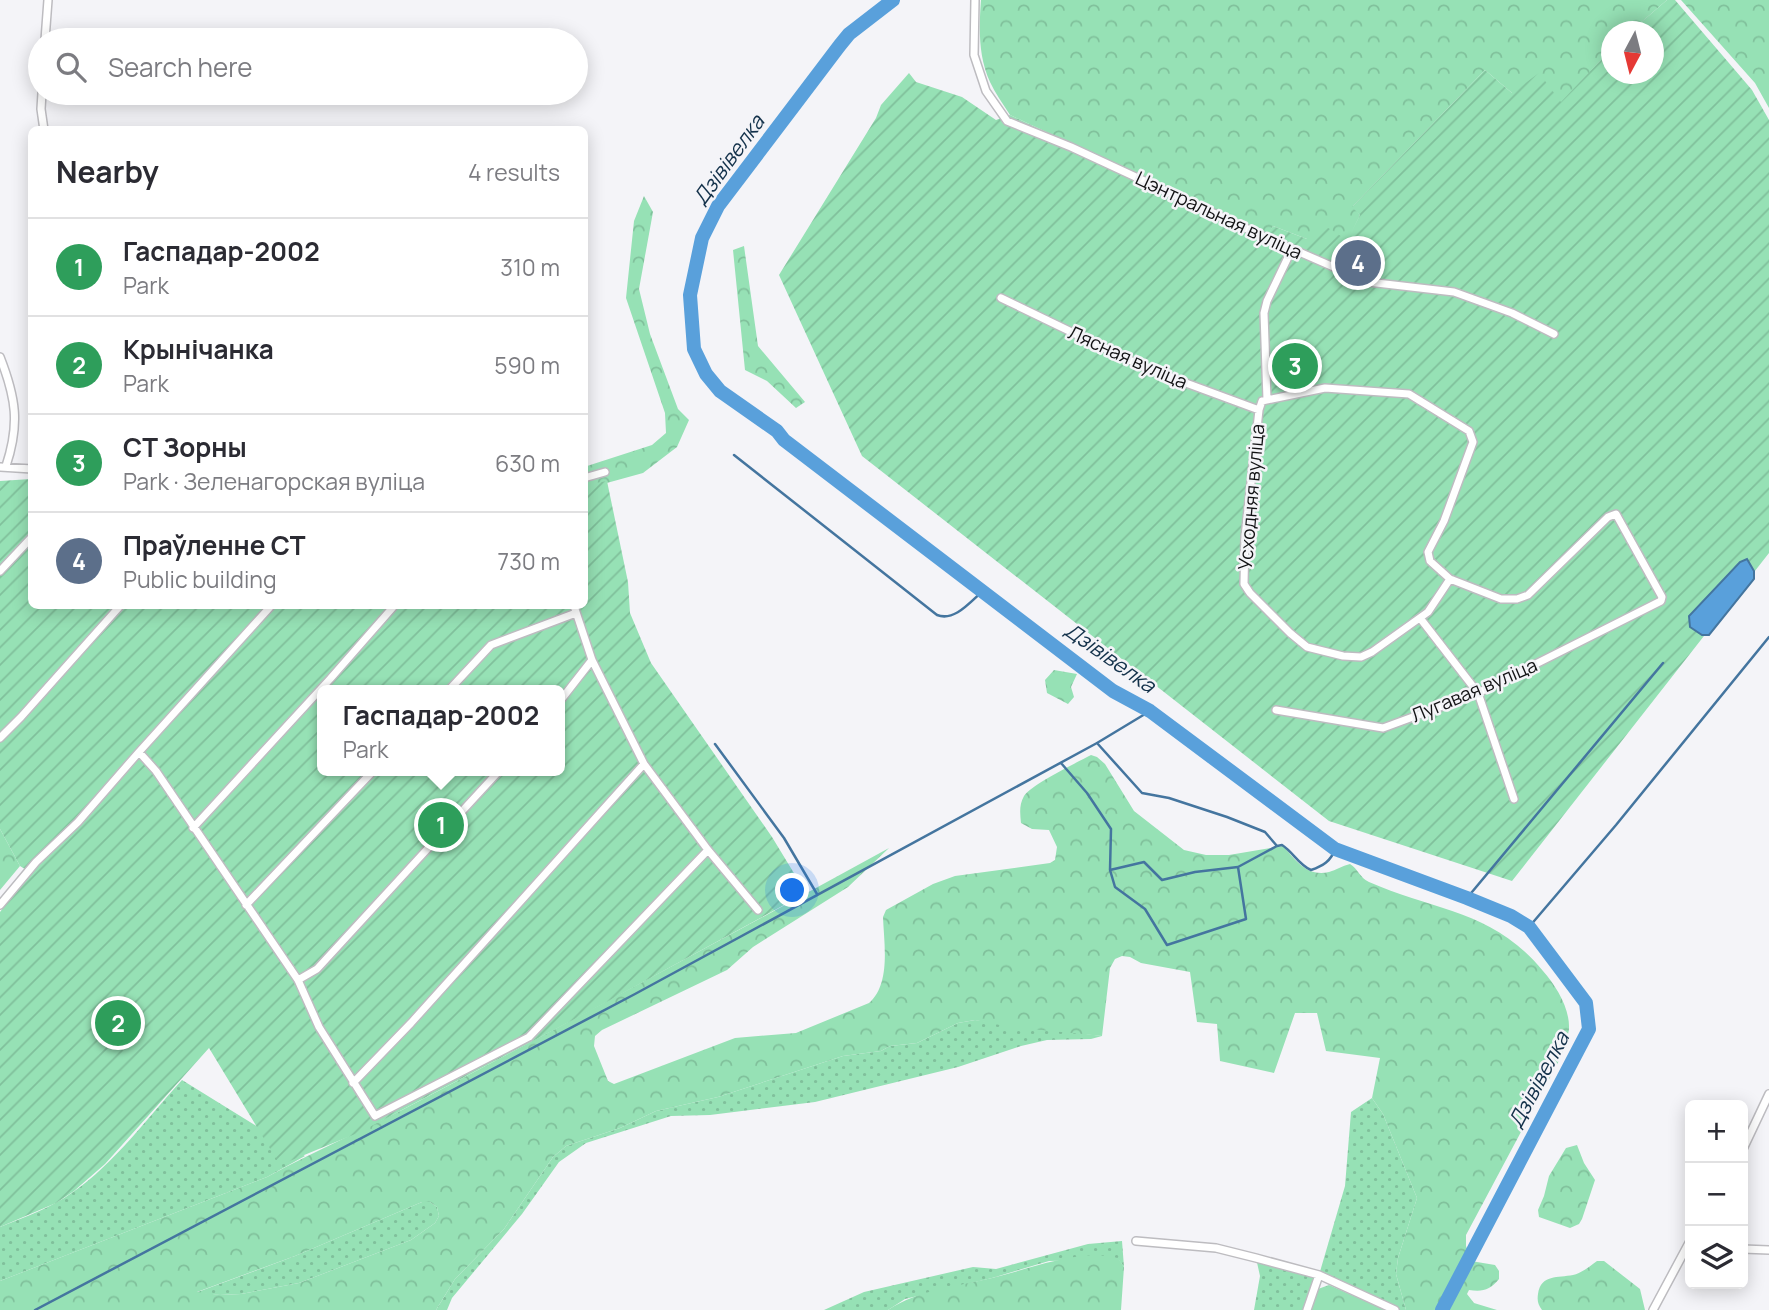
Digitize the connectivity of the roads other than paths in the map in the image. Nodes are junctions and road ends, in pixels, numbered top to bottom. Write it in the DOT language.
graph roads {
  1 [pos="48,0"];
  2 [pos="975,0"];
  3 [pos="46,28"];
  4 [pos="43,105"];
  5 [pos="44,126"];
  6 [pos="1292,249"];
  7 [pos="1001,298"];
  8 [pos="1554,334"];
  9 [pos="0,357"];
  10 [pos="1267,400"];
  11 [pos="1259,410"];
  12 [pos="3,466"];
  13 [pos="28,469"];
  14 [pos="605,472"];
  15 [pos="588,477"];
  16 [pos="28,541"];
  17 [pos="0,571"];
  18 [pos="1450,579"];
  19 [pos="118,609"];
  20 [pos="268,609"];
  21 [pos="391,609"];
  22 [pos="575,609"];
  23 [pos="1420,618"];
  24 [pos="592,660"];
  25 [pos="322,685"];
  26 [pos="454,685"];
  27 [pos="317,691"];
  28 [pos="1478,693"];
  29 [pos="565,695"];
  30 [pos="1276,710"];
  31 [pos="0,738"];
  32 [pos="139,752"];
  33 [pos="644,764"];
  34 [pos="368,776"];
  35 [pos="494,776"];
  36 [pos="1514,800"];
  37 [pos="193,828"];
  38 [pos="708,850"];
  39 [pos="0,905"];
  40 [pos="247,905"];
  41 [pos="758,910"];
  42 [pos="298,980"];
  43 [pos="353,1083"];
  44 [pos="1769,1094"];
  45 [pos="1748,1138"];
  46 [pos="1136,1241"];
  47 [pos="1748,1250"];
  48 [pos="1769,1250"];
  49 [pos="1685,1253"];
  50 [pos="1319,1275"];
  51 [pos="1307,1310"];
  52 [pos="1395,1310"];
  53 [pos="1653,1310"];
  1 -- 3 [label="street"];
  2 -- 6 [label="street, Цэнтральная вуліца"];
  4 -- 5 [label="street"];
  6 -- 8 [label="street, Цэнтральная вуліца"];
  6 -- 10 [label="street, Усходняя вуліца"];
  7 -- 11 [label="street, Лясная вуліца"];
  9 -- 12 [label="street"];
  10 -- 11 [label="street"];
  10 -- 18 [label="street"];
  11 -- 23 [label="street, Усходняя вуліца"];
  12 -- 13 [label="street"];
  14 -- 15 [label="street"];
  16 -- 17 [label="street"];
  18 -- 23 [label="street"];
  18 -- 28 [label="street, Лугавая вуліца"];
  19 -- 31 [label="street"];
  20 -- 32 [label="street"];
  21 -- 25 [label="street"];
  22 -- 24 [label="street"];
  22 -- 26 [label="street"];
  23 -- 28 [label="street"];
  24 -- 29 [label="street"];
  24 -- 33 [label="street"];
  27 -- 37 [label="street"];
  28 -- 30 [label="street, Лугавая вуліца"];
  28 -- 36 [label="street"];
  32 -- 37 [label="street"];
  32 -- 39 [label="street"];
  33 -- 38 [label="street"];
  33 -- 43 [label="street"];
  34 -- 40 [label="street"];
  35 -- 42 [label="street"];
  37 -- 40 [label="street"];
  38 -- 41 [label="street"];
  38 -- 43 [label="street"];
  40 -- 42 [label="street"];
  42 -- 43 [label="street"];
  44 -- 45 [label="street"];
  46 -- 50 [label="street"];
  47 -- 48 [label="street"];
  49 -- 53 [label="street"];
  50 -- 51 [label="street"];
  50 -- 52 [label="street"];
}
